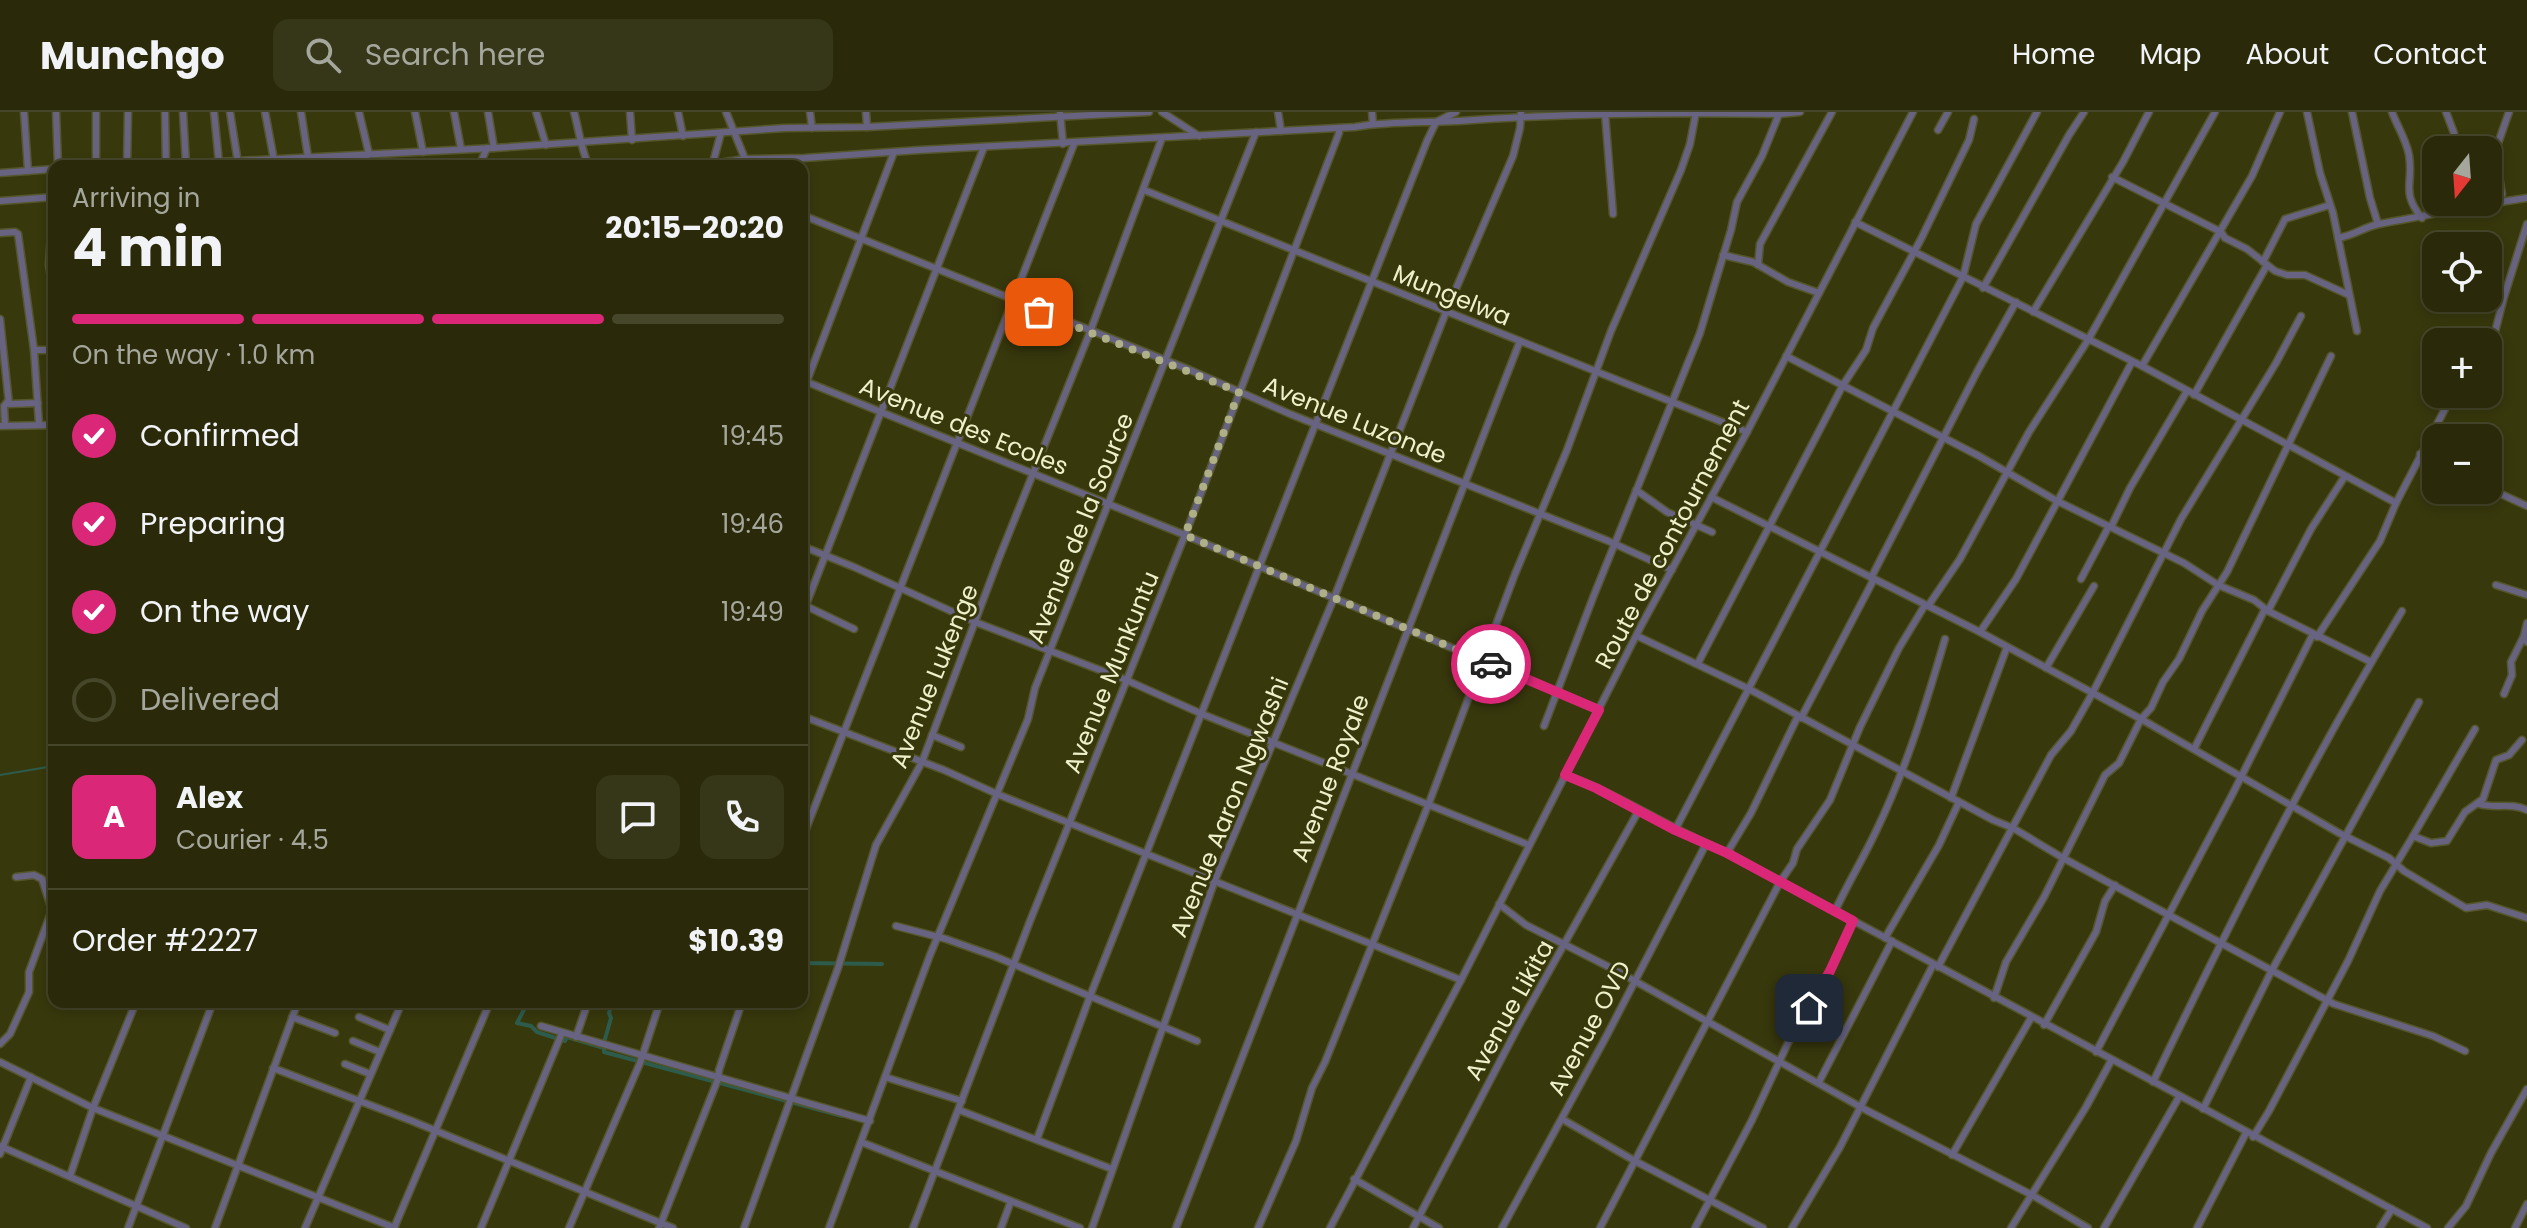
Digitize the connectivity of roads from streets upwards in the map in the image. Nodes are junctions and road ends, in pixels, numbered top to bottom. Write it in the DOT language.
graph roads {
  1 [pos="24,112"];
  2 [pos="56,112"];
  3 [pos="96,112"];
  4 [pos="128,112"];
  5 [pos="165,112"];
  6 [pos="183,112"];
  7 [pos="214,112"];
  8 [pos="230,112"];
  9 [pos="265,112"];
  10 [pos="301,112"];
  11 [pos="359,112"];
  12 [pos="415,112"];
  13 [pos="454,112"];
  14 [pos="488,112"];
  15 [pos="536,112"];
  16 [pos="574,112"];
  17 [pos="630,112"];
  18 [pos="678,112"];
  19 [pos="726,112"];
  20 [pos="810,112"];
  21 [pos="866,112"];
  22 [pos="963,112"];
  23 [pos="1149,112"];
  24 [pos="1162,112"];
  25 [pos="1278,112"];
  26 [pos="1372,112"];
  27 [pos="1457,112"];
  28 [pos="1696,112"];
  29 [pos="1800,112"];
  30 [pos="1832,112"];
  31 [pos="1913,112"];
  32 [pos="1948,112"];
  33 [pos="2037,112"];
  34 [pos="2084,112"];
  35 [pos="2149,112"];
  36 [pos="2215,112"];
  37 [pos="2280,112"];
  38 [pos="2307,112"];
  39 [pos="2352,112"];
  40 [pos="2392,112"];
  41 [pos="2446,112"];
  42 [pos="2509,112"];
  43 [pos="1605,113"];
  44 [pos="1703,113"];
  45 [pos="1521,114"];
  46 [pos="1779,114"];
  47 [pos="1061,115"];
  48 [pos="1974,119"];
  49 [pos="1469,120"];
  50 [pos="965,122"];
  51 [pos="1436,122"];
  52 [pos="1373,124"];
  53 [pos="867,127"];
  54 [pos="812,128"];
  55 [pos="1339,128"];
  56 [pos="1938,130"];
  57 [pos="1281,131"];
  58 [pos="732,132"];
  59 [pos="1256,132"];
  60 [pos="721,133"];
  61 [pos="683,136"];
  62 [pos="1199,136"];
  63 [pos="2454,136"];
  64 [pos="2501,136"];
  65 [pos="1162,138"];
  66 [pos="632,140"];
  67 [pos="184,141"];
  68 [pos="165,142"];
  69 [pos="582,142"];
  70 [pos="1063,144"];
  71 [pos="1074,144"];
  72 [pos="546,145"];
  73 [pos="984,147"];
  74 [pos="490,148"];
  75 [pos="461,149"];
  76 [pos="423,152"];
  77 [pos="894,152"];
  78 [pos="369,154"];
  79 [pos="308,157"];
  80 [pos="804,158"];
  81 [pos="288,159"];
  82 [pos="745,159"];
  83 [pos="56,160"];
  84 [pos="96,160"];
  85 [pos="127,160"];
  86 [pos="166,160"];
  87 [pos="186,160"];
  88 [pos="219,160"];
  89 [pos="239,160"];
  90 [pos="274,160"];
  91 [pos="360,160"];
  92 [pos="483,160"];
  93 [pos="586,160"];
  94 [pos="713,160"];
  95 [pos="740,160"];
  96 [pos="48,169"];
  97 [pos="28,171"];
  98 [pos="0,173"];
  99 [pos="2112,177"];
  100 [pos="1144,190"];
  101 [pos="48,197"];
  102 [pos="2527,198"];
  103 [pos="0,201"];
  104 [pos="2502,201"];
  105 [pos="2164,203"];
  106 [pos="2330,205"];
  107 [pos="1613,214"];
  108 [pos="2429,216"];
  109 [pos="808,217"];
  110 [pos="2422,218"];
  111 [pos="1220,222"];
  112 [pos="1855,222"];
  113 [pos="2378,224"];
  114 [pos="2527,224"];
  115 [pos="2221,232"];
  116 [pos="0,233"];
  117 [pos="861,238"];
  118 [pos="2338,238"];
  119 [pos="1294,251"];
  120 [pos="1914,252"];
  121 [pos="1723,255"];
  122 [pos="2265,264"];
  123 [pos="1758,265"];
  124 [pos="936,268"];
  125 [pos="1963,277"];
  126 [pos="1371,282"];
  127 [pos="1983,288"];
  128 [pos="1819,293"];
  129 [pos="2349,295"];
  130 [pos="1012,301"];
  131 [pos="2016,302"];
  132 [pos="1446,312"];
  133 [pos="2033,312"];
  134 [pos="2301,316"];
  135 [pos="0,319"];
  136 [pos="2496,328"];
  137 [pos="2357,331"];
  138 [pos="1090,332"];
  139 [pos="2088,340"];
  140 [pos="1520,341"];
  141 [pos="34,350"];
  142 [pos="48,350"];
  143 [pos="1786,356"];
  144 [pos="2331,356"];
  145 [pos="1165,362"];
  146 [pos="2132,362"];
  147 [pos="2142,366"];
  148 [pos="808,371"];
  149 [pos="1595,372"];
  150 [pos="808,383"];
  151 [pos="1843,385"];
  152 [pos="3,390"];
  153 [pos="2187,391"];
  154 [pos="1239,392"];
  155 [pos="2194,395"];
  156 [pos="8,401"];
  157 [pos="1674,401"];
  158 [pos="38,403"];
  159 [pos="2445,408"];
  160 [pos="1892,411"];
  161 [pos="882,413"];
  162 [pos="2242,420"];
  163 [pos="39,424"];
  164 [pos="1315,424"];
  165 [pos="48,425"];
  166 [pos="3,426"];
  167 [pos="1747,432"];
  168 [pos="1943,438"];
  169 [pos="956,442"];
  170 [pos="2289,446"];
  171 [pos="1389,454"];
  172 [pos="2420,454"];
  173 [pos="2008,472"];
  174 [pos="1033,473"];
  175 [pos="2345,476"];
  176 [pos="1465,484"];
  177 [pos="1636,490"];
  178 [pos="2502,494"];
  179 [pos="1711,497"];
  180 [pos="2057,501"];
  181 [pos="2396,503"];
  182 [pos="1109,505"];
  183 [pos="2527,506"];
  184 [pos="1540,514"];
  185 [pos="1769,524"];
  186 [pos="1696,525"];
  187 [pos="2110,527"];
  188 [pos="1712,532"];
  189 [pos="1185,535"];
  190 [pos="1615,544"];
  191 [pos="808,548"];
  192 [pos="1818,552"];
  193 [pos="826,555"];
  194 [pos="2164,555"];
  195 [pos="1259,567"];
  196 [pos="1672,570"];
  197 [pos="1873,578"];
  198 [pos="2081,579"];
  199 [pos="2218,585"];
  200 [pos="2496,585"];
  201 [pos="2094,586"];
  202 [pos="900,588"];
  203 [pos="2527,595"];
  204 [pos="1334,598"];
  205 [pos="808,601"];
  206 [pos="1926,605"];
  207 [pos="808,607"];
  208 [pos="2267,610"];
  209 [pos="2402,611"];
  210 [pos="975,622"];
  211 [pos="2527,623"];
  212 [pos="854,629"];
  213 [pos="1407,631"];
  214 [pos="1980,632"];
  215 [pos="1637,636"];
  216 [pos="2315,636"];
  217 [pos="1945,639"];
  218 [pos="2525,639"];
  219 [pos="2007,647"];
  220 [pos="1051,651"];
  221 [pos="1482,661"];
  222 [pos="2371,662"];
  223 [pos="1698,663"];
  224 [pos="2046,668"];
  225 [pos="1126,680"];
  226 [pos="1747,688"];
  227 [pos="1557,691"];
  228 [pos="2092,694"];
  229 [pos="2504,694"];
  230 [pos="2419,702"];
  231 [pos="1599,710"];
  232 [pos="1202,714"];
  233 [pos="1800,717"];
  234 [pos="808,718"];
  235 [pos="2141,719"];
  236 [pos="1544,726"];
  237 [pos="2475,729"];
  238 [pos="843,731"];
  239 [pos="932,735"];
  240 [pos="2522,740"];
  241 [pos="1274,742"];
  242 [pos="1853,745"];
  243 [pos="961,747"];
  244 [pos="2194,749"];
  245 [pos="922,762"];
  246 [pos="1902,771"];
  247 [pos="1351,772"];
  248 [pos="1565,775"];
  249 [pos="2240,775"];
  250 [pos="997,794"];
  251 [pos="1951,798"];
  252 [pos="1959,802"];
  253 [pos="1429,803"];
  254 [pos="2479,804"];
  255 [pos="2293,806"];
  256 [pos="1639,810"];
  257 [pos="2527,810"];
  258 [pos="1070,822"];
  259 [pos="808,823"];
  260 [pos="2013,828"];
  261 [pos="1675,830"];
  262 [pos="2345,836"];
  263 [pos="2413,836"];
  264 [pos="1706,844"];
  265 [pos="1529,845"];
  266 [pos="1147,852"];
  267 [pos="1727,853"];
  268 [pos="2063,858"];
  269 [pos="2397,865"];
  270 [pos="16,877"];
  271 [pos="1215,880"];
  272 [pos="1780,882"];
  273 [pos="2115,885"];
  274 [pos="48,895"];
  275 [pos="1499,904"];
  276 [pos="1835,911"];
  277 [pos="1297,913"];
  278 [pos="2168,914"];
  279 [pos="2527,918"];
  280 [pos="48,919"];
  281 [pos="1853,921"];
  282 [pos="896,926"];
  283 [pos="938,937"];
  284 [pos="1888,940"];
  285 [pos="1372,944"];
  286 [pos="2223,944"];
  287 [pos="1565,946"];
  288 [pos="1013,964"];
  289 [pos="1936,966"];
  290 [pos="2272,970"];
  291 [pos="1461,980"];
  292 [pos="1635,982"];
  293 [pos="1090,996"];
  294 [pos="1994,998"];
  295 [pos="2327,999"];
  296 [pos="134,1008"];
  297 [pos="211,1008"];
  298 [pos="296,1008"];
  299 [pos="399,1008"];
  300 [pos="487,1008"];
  301 [pos="586,1008"];
  302 [pos="658,1008"];
  303 [pos="740,1008"];
  304 [pos="292,1017"];
  305 [pos="359,1017"];
  306 [pos="2031,1018"];
  307 [pos="1708,1022"];
  308 [pos="1163,1025"];
  309 [pos="2044,1025"];
  310 [pos="541,1026"];
  311 [pos="390,1030"];
  312 [pos="335,1033"];
  313 [pos="576,1037"];
  314 [pos="561,1038"];
  315 [pos="353,1041"];
  316 [pos="1197,1041"];
  317 [pos="0,1044"];
  318 [pos="2465,1051"];
  319 [pos="380,1052"];
  320 [pos="2096,1052"];
  321 [pos="641,1059"];
  322 [pos="2111,1061"];
  323 [pos="0,1062"];
  324 [pos="1779,1062"];
  325 [pos="345,1064"];
  326 [pos="273,1068"];
  327 [pos="370,1074"];
  328 [pos="31,1077"];
  329 [pos="885,1077"];
  330 [pos="718,1079"];
  331 [pos="1819,1082"];
  332 [pos="2153,1082"];
  333 [pos="2527,1089"];
  334 [pos="2179,1097"];
  335 [pos="792,1099"];
  336 [pos="359,1100"];
  337 [pos="962,1101"];
  338 [pos="1861,1107"];
  339 [pos="93,1108"];
  340 [pos="2203,1109"];
  341 [pos="959,1110"];
  342 [pos="1562,1119"];
  343 [pos="870,1121"];
  344 [pos="436,1131"];
  345 [pos="2250,1135"];
  346 [pos="163,1137"];
  347 [pos="1037,1139"];
  348 [pos="861,1142"];
  349 [pos="1,1149"];
  350 [pos="1952,1155"];
  351 [pos="509,1161"];
  352 [pos="1635,1161"];
  353 [pos="237,1166"];
  354 [pos="1112,1169"];
  355 [pos="935,1171"];
  356 [pos="70,1176"];
  357 [pos="1354,1179"];
  358 [pos="584,1191"];
  359 [pos="2032,1195"];
  360 [pos="317,1196"];
  361 [pos="1011,1201"];
  362 [pos="1708,1201"];
  363 [pos="2527,1204"];
  364 [pos="136,1206"];
  365 [pos="2392,1209"];
  366 [pos="1419,1217"];
  367 [pos="660,1225"];
  368 [pos="128,1228"];
  369 [pos="186,1228"];
  370 [pos="215,1228"];
  371 [pos="305,1228"];
  372 [pos="395,1228"];
  373 [pos="481,1228"];
  374 [pos="569,1228"];
  375 [pos="673,1228"];
  376 [pos="744,1228"];
  377 [pos="829,1228"];
  378 [pos="913,1228"];
  379 [pos="1001,1228"];
  380 [pos="1080,1228"];
  381 [pos="1092,1228"];
  382 [pos="1176,1228"];
  383 [pos="1258,1228"];
  384 [pos="1330,1228"];
  385 [pos="1413,1228"];
  386 [pos="1439,1228"];
  387 [pos="1502,1228"];
  388 [pos="1600,1228"];
  389 [pos="1695,1228"];
  390 [pos="1763,1228"];
  391 [pos="1792,1228"];
  392 [pos="2011,1228"];
  393 [pos="2088,1228"];
  394 [pos="2104,1228"];
  395 [pos="2197,1228"];
  396 [pos="2380,1228"];
  397 [pos="2427,1228"];
  398 [pos="2448,1228"];
  399 [pos="2515,1228"];
  1 -- 97 [label="street"];
  2 -- 83 [label="street"];
  3 -- 84 [label="street"];
  4 -- 85 [label="street"];
  5 -- 68 [label="street"];
  6 -- 67 [label="street"];
  7 -- 88 [label="street"];
  8 -- 89 [label="street"];
  9 -- 90 [label="street"];
  10 -- 79 [label="street"];
  11 -- 78 [label="street"];
  12 -- 76 [label="street"];
  13 -- 75 [label="street"];
  14 -- 74 [label="street"];
  15 -- 72 [label="street"];
  16 -- 69 [label="street"];
  17 -- 66 [label="street"];
  18 -- 61 [label="street"];
  19 -- 58 [label="street"];
  20 -- 54 [label="street"];
  21 -- 53 [label="street"];
  22 -- 50 [label="street"];
  23 -- 47 [label="street"];
  24 -- 62 [label="street"];
  25 -- 57 [label="street"];
  26 -- 52 [label="street"];
  27 -- 49 [label="street"];
  27 -- 51 [label="street"];
  28 -- 43 [label="street"];
  28 -- 44 [label="street"];
  28 -- 149 [label="street"];
  29 -- 46 [label="street"];
  30 -- 123 [label="street"];
  31 -- 112 [label="street, Route de contournement"];
  32 -- 56 [label="street"];
  33 -- 125 [label="street"];
  34 -- 127 [label="street"];
  35 -- 99 [label="street"];
  36 -- 105 [label="street"];
  37 -- 115 [label="street"];
  38 -- 106 [label="street"];
  39 -- 113 [label="street"];
  40 -- 110 [label="street"];
  41 -- 63 [label="street"];
  42 -- 64 [label="street"];
  43 -- 45 [label="street"];
  43 -- 107 [label="street"];
  44 -- 46 [label="street"];
  45 -- 49 [label="street"];
  45 -- 132 [label="street, Avenue Aaron Ngwashi"];
  46 -- 121 [label="street"];
  47 -- 50 [label="street"];
  47 -- 70 [label="street"];
  48 -- 120 [label="street"];
  49 -- 51 [label="street"];
  50 -- 53 [label="street"];
  51 -- 52 [label="street"];
  51 -- 126 [label="street"];
  52 -- 55 [label="street"];
  53 -- 54 [label="street"];
  54 -- 58 [label="street"];
  55 -- 57 [label="street"];
  55 -- 119 [label="street, Avenue Munkuntu"];
  57 -- 59 [label="street"];
  58 -- 60 [label="street"];
  58 -- 82 [label="street"];
  59 -- 62 [label="street"];
  59 -- 111 [label="street, Avenue de la Source"];
  60 -- 61 [label="street"];
  60 -- 94 [label="street"];
  61 -- 66 [label="street"];
  62 -- 65 [label="street"];
  65 -- 71 [label="street"];
  65 -- 100 [label="street, Avenue Lukenge"];
  66 -- 69 [label="street"];
  67 -- 68 [label="street"];
  67 -- 87 [label="street"];
  68 -- 86 [label="street"];
  69 -- 72 [label="street"];
  69 -- 93 [label="street"];
  70 -- 71 [label="street"];
  70 -- 73 [label="street"];
  71 -- 130 [label="street"];
  72 -- 74 [label="street"];
  73 -- 77 [label="street"];
  73 -- 124 [label="street"];
  74 -- 75 [label="street"];
  74 -- 92 [label="street"];
  75 -- 76 [label="street"];
  76 -- 78 [label="street"];
  77 -- 80 [label="street"];
  77 -- 117 [label="street"];
  78 -- 79 [label="street"];
  78 -- 91 [label="street"];
  79 -- 81 [label="street"];
  80 -- 82 [label="street"];
  81 -- 90 [label="street"];
  82 -- 95 [label="street"];
  96 -- 97 [label="street"];
  97 -- 98 [label="street"];
  99 -- 105 [label="street"];
  99 -- 133 [label="street"];
  100 -- 111 [label="street, Mungelwa"];
  100 -- 138 [label="street, Avenue Lukenge"];
  101 -- 103 [label="street"];
  102 -- 104 [label="street"];
  105 -- 115 [label="street"];
  105 -- 139 [label="street"];
  106 -- 118 [label="street"];
  106 -- 122 [label="street"];
  108 -- 110 [label="street"];
  109 -- 117 [label="street, Avenue Luzonde"];
  110 -- 113 [label="street"];
  111 -- 119 [label="street, Mungelwa"];
  111 -- 145 [label="street, Avenue de la Source"];
  112 -- 120 [label="street"];
  112 -- 128 [label="street, Route de contournement"];
  113 -- 118 [label="street"];
  114 -- 136 [label="street"];
  115 -- 122 [label="street"];
  115 -- 147 [label="street"];
  116 -- 141 [label="street"];
  117 -- 124 [label="street, Avenue Luzonde"];
  117 -- 148 [label="street"];
  118 -- 129 [label="street"];
  119 -- 126 [label="street, Mungelwa"];
  119 -- 154 [label="street, Avenue Munkuntu"];
  120 -- 125 [label="street"];
  120 -- 151 [label="street"];
  121 -- 123 [label="street"];
  121 -- 157 [label="street"];
  122 -- 129 [label="street"];
  122 -- 155 [label="street"];
  123 -- 128 [label="street"];
  124 -- 130 [label="street, Avenue Luzonde"];
  124 -- 161 [label="street"];
  125 -- 127 [label="street"];
  125 -- 160 [label="street"];
  126 -- 132 [label="street, Mungelwa"];
  126 -- 164 [label="street"];
  127 -- 131 [label="street"];
  128 -- 143 [label="street, Route de contournement"];
  129 -- 137 [label="street"];
  130 -- 138 [label="street, Avenue Luzonde"];
  130 -- 169 [label="street"];
  131 -- 133 [label="street"];
  131 -- 168 [label="street"];
  132 -- 140 [label="street, Mungelwa"];
  132 -- 171 [label="street, Avenue Aaron Ngwashi"];
  133 -- 139 [label="street"];
  134 -- 162 [label="street"];
  135 -- 152 [label="street"];
  138 -- 145 [label="street, Avenue Luzonde"];
  138 -- 174 [label="street, Avenue Lukenge"];
  139 -- 146 [label="street"];
  139 -- 173 [label="street"];
  140 -- 149 [label="street, Mungelwa"];
  140 -- 176 [label="street, Avenue Royale"];
  141 -- 142 [label="street"];
  141 -- 158 [label="street"];
  143 -- 151 [label="street"];
  143 -- 167 [label="street, Route de contournement"];
  144 -- 170 [label="street"];
  145 -- 154 [label="street, Avenue Luzonde"];
  145 -- 182 [label="street, Avenue de la Source"];
  146 -- 147 [label="street"];
  146 -- 180 [label="street"];
  147 -- 153 [label="street"];
  149 -- 157 [label="street, Mungelwa"];
  149 -- 184 [label="street"];
  150 -- 161 [label="street, Avenue des Ecoles"];
  151 -- 160 [label="street"];
  151 -- 185 [label="street"];
  152 -- 156 [label="street"];
  153 -- 155 [label="street"];
  153 -- 187 [label="street"];
  154 -- 164 [label="street, Avenue Luzonde"];
  154 -- 189 [label="street, Avenue Munkuntu"];
  155 -- 162 [label="street"];
  156 -- 158 [label="street"];
  156 -- 166 [label="street"];
  157 -- 167 [label="street, Mungelwa"];
  157 -- 177 [label="street"];
  158 -- 163 [label="street"];
  159 -- 172 [label="street"];
  160 -- 168 [label="street"];
  160 -- 192 [label="street"];
  161 -- 169 [label="street, Avenue des Ecoles"];
  161 -- 193 [label="street"];
  162 -- 170 [label="street"];
  162 -- 194 [label="street"];
  163 -- 165 [label="street"];
  163 -- 166 [label="street"];
  164 -- 171 [label="street, Avenue Luzonde"];
  164 -- 195 [label="street"];
  167 -- 179 [label="street, Route de contournement"];
  168 -- 173 [label="street"];
  168 -- 197 [label="street"];
  169 -- 174 [label="street, Avenue des Ecoles"];
  169 -- 202 [label="street"];
  170 -- 175 [label="street"];
  170 -- 199 [label="street"];
  171 -- 176 [label="street, Avenue Luzonde"];
  171 -- 204 [label="street, Avenue Aaron Ngwashi"];
  172 -- 181 [label="street"];
  173 -- 180 [label="street"];
  173 -- 206 [label="street"];
  174 -- 182 [label="street, Avenue des Ecoles"];
  174 -- 210 [label="street, Avenue Lukenge"];
  175 -- 181 [label="street"];
  175 -- 208 [label="street"];
  176 -- 184 [label="street, Avenue Luzonde"];
  176 -- 213 [label="street, Avenue Royale"];
  177 -- 186 [label="street"];
  177 -- 190 [label="street"];
  178 -- 183 [label="street"];
  179 -- 185 [label="street"];
  179 -- 186 [label="street, Route de contournement"];
  180 -- 187 [label="street"];
  180 -- 214 [label="street"];
  181 -- 216 [label="street"];
  182 -- 189 [label="street, Avenue des Ecoles"];
  182 -- 220 [label="street, Avenue de la Source"];
  184 -- 190 [label="street, Avenue Luzonde"];
  184 -- 221 [label="street"];
  185 -- 192 [label="street"];
  185 -- 223 [label="street"];
  186 -- 188 [label="street"];
  186 -- 196 [label="street, Route de contournement"];
  187 -- 194 [label="street"];
  187 -- 198 [label="street"];
  189 -- 195 [label="street, Avenue des Ecoles"];
  189 -- 225 [label="street, Avenue Munkuntu"];
  190 -- 196 [label="street, Avenue Luzonde"];
  190 -- 227 [label="street"];
  191 -- 193 [label="street"];
  192 -- 197 [label="street"];
  192 -- 226 [label="street"];
  193 -- 202 [label="street"];
  193 -- 205 [label="street"];
  194 -- 199 [label="street"];
  194 -- 228 [label="street"];
  195 -- 204 [label="street, Avenue des Ecoles"];
  195 -- 232 [label="street"];
  196 -- 215 [label="street, Route de contournement"];
  197 -- 206 [label="street"];
  197 -- 233 [label="street"];
  199 -- 208 [label="street"];
  199 -- 235 [label="street"];
  200 -- 203 [label="street"];
  201 -- 224 [label="street"];
  202 -- 210 [label="street"];
  202 -- 238 [label="street"];
  204 -- 213 [label="street, Avenue des Ecoles"];
  204 -- 241 [label="street, Avenue Aaron Ngwashi"];
  206 -- 214 [label="street"];
  206 -- 242 [label="street"];
  207 -- 212 [label="street"];
  208 -- 216 [label="street"];
  208 -- 244 [label="street"];
  209 -- 222 [label="street"];
  210 -- 220 [label="street"];
  210 -- 239 [label="street, Avenue Lukenge"];
  211 -- 218 [label="street"];
  213 -- 221 [label="street, Avenue des Ecoles"];
  213 -- 247 [label="street, Avenue Royale"];
  214 -- 219 [label="street"];
  215 -- 223 [label="street"];
  215 -- 231 [label="street, Route de contournement"];
  216 -- 222 [label="street"];
  216 -- 249 [label="street"];
  217 -- 246 [label="street"];
  218 -- 229 [label="street"];
  219 -- 224 [label="street"];
  219 -- 251 [label="street"];
  220 -- 225 [label="street"];
  220 -- 250 [label="street, Avenue de la Source"];
  221 -- 227 [label="street, Avenue des Ecoles"];
  221 -- 253 [label="street"];
  222 -- 255 [label="street"];
  223 -- 226 [label="street"];
  224 -- 228 [label="street"];
  225 -- 232 [label="street"];
  225 -- 258 [label="street, Avenue Munkuntu"];
  226 -- 233 [label="street"];
  226 -- 261 [label="street"];
  227 -- 231 [label="street, Avenue des Ecoles"];
  227 -- 236 [label="street"];
  228 -- 235 [label="street"];
  228 -- 260 [label="street"];
  230 -- 262 [label="street"];
  231 -- 248 [label="street, Route de contournement"];
  232 -- 241 [label="street"];
  232 -- 266 [label="street"];
  233 -- 242 [label="street"];
  233 -- 267 [label="street"];
  234 -- 238 [label="street"];
  235 -- 244 [label="street"];
  235 -- 268 [label="street"];
  237 -- 263 [label="street"];
  238 -- 245 [label="street"];
  238 -- 259 [label="street"];
  239 -- 243 [label="street"];
  239 -- 245 [label="street, Avenue Lukenge"];
  240 -- 254 [label="street"];
  241 -- 247 [label="street"];
  241 -- 271 [label="street, Avenue Aaron Ngwashi"];
  242 -- 246 [label="street"];
  242 -- 272 [label="street"];
  244 -- 249 [label="street"];
  245 -- 250 [label="street"];
  245 -- 335 [label="street, Avenue Lukenge"];
  246 -- 251 [label="street"];
  246 -- 276 [label="street"];
  247 -- 253 [label="street"];
  247 -- 277 [label="street, Avenue Royale"];
  248 -- 256 [label="street"];
  248 -- 265 [label="street, Route de contournement"];
  249 -- 255 [label="street"];
  249 -- 278 [label="street"];
  250 -- 258 [label="street"];
  250 -- 283 [label="street, Avenue de la Source"];
  251 -- 252 [label="street"];
  252 -- 260 [label="street"];
  252 -- 284 [label="street"];
  253 -- 265 [label="street"];
  253 -- 285 [label="street"];
  254 -- 257 [label="street"];
  254 -- 263 [label="street"];
  255 -- 262 [label="street"];
  255 -- 286 [label="street"];
  256 -- 261 [label="street"];
  256 -- 287 [label="street, Avenue Likita"];
  258 -- 266 [label="street"];
  258 -- 288 [label="street, Avenue Munkuntu"];
  260 -- 268 [label="street"];
  260 -- 289 [label="street"];
  261 -- 264 [label="street"];
  262 -- 269 [label="street"];
  262 -- 290 [label="street"];
  263 -- 269 [label="street"];
  264 -- 267 [label="street"];
  264 -- 292 [label="street, Avenue OVD"];
  265 -- 275 [label="street, Route de contournement"];
  266 -- 271 [label="street"];
  266 -- 293 [label="street"];
  267 -- 272 [label="street"];
  268 -- 273 [label="street"];
  268 -- 294 [label="street"];
  269 -- 279 [label="street"];
  269 -- 295 [label="street"];
  270 -- 274 [label="street"];
  271 -- 277 [label="street"];
  271 -- 308 [label="street, Avenue Aaron Ngwashi"];
  272 -- 276 [label="street"];
  272 -- 307 [label="street"];
  273 -- 278 [label="street"];
  273 -- 309 [label="street"];
  275 -- 287 [label="street"];
  275 -- 291 [label="street, Route de contournement"];
  276 -- 281 [label="street"];
  277 -- 285 [label="street"];
  277 -- 382 [label="street, Avenue Royale"];
  278 -- 286 [label="street"];
  278 -- 320 [label="street"];
  280 -- 317 [label="street"];
  281 -- 284 [label="street"];
  281 -- 324 [label="street"];
  282 -- 283 [label="street"];
  283 -- 288 [label="street"];
  283 -- 329 [label="street, Avenue de la Source"];
  284 -- 289 [label="street"];
  284 -- 331 [label="street"];
  285 -- 291 [label="street"];
  285 -- 383 [label="street"];
  286 -- 290 [label="street"];
  286 -- 332 [label="street"];
  287 -- 292 [label="street"];
  287 -- 366 [label="street, Avenue Likita"];
  288 -- 293 [label="street"];
  288 -- 337 [label="street, Avenue Munkuntu"];
  289 -- 294 [label="street"];
  289 -- 338 [label="street"];
  290 -- 295 [label="street"];
  290 -- 340 [label="street"];
  291 -- 357 [label="street, Route de contournement"];
  292 -- 307 [label="street"];
  292 -- 342 [label="street, Avenue OVD"];
  293 -- 308 [label="street"];
  293 -- 347 [label="street"];
  294 -- 306 [label="street"];
  295 -- 318 [label="street"];
  295 -- 345 [label="street"];
  296 -- 339 [label="street"];
  297 -- 346 [label="street"];
  298 -- 304 [label="street"];
  299 -- 311 [label="street"];
  300 -- 344 [label="street"];
  301 -- 313 [label="street"];
  302 -- 321 [label="street"];
  303 -- 330 [label="street"];
  304 -- 312 [label="street"];
  304 -- 326 [label="street"];
  305 -- 311 [label="street"];
  306 -- 309 [label="street"];
  306 -- 350 [label="street"];
  307 -- 324 [label="street"];
  307 -- 352 [label="street"];
  308 -- 316 [label="street"];
  308 -- 354 [label="street, Avenue Aaron Ngwashi"];
  309 -- 320 [label="street"];
  310 -- 314 [label="street"];
  311 -- 319 [label="street"];
  313 -- 314 [label="street"];
  313 -- 321 [label="street"];
  314 -- 351 [label="street"];
  315 -- 319 [label="street"];
  319 -- 327 [label="street"];
  320 -- 322 [label="street"];
  321 -- 330 [label="street"];
  321 -- 358 [label="street"];
  322 -- 332 [label="street"];
  322 -- 359 [label="street"];
  323 -- 328 [label="street"];
  324 -- 331 [label="street"];
  324 -- 362 [label="street"];
  325 -- 327 [label="street"];
  326 -- 336 [label="street"];
  326 -- 353 [label="street"];
  327 -- 336 [label="street"];
  328 -- 339 [label="street"];
  328 -- 349 [label="street"];
  329 -- 337 [label="street"];
  329 -- 343 [label="street, Avenue de la Source"];
  330 -- 335 [label="street"];
  330 -- 367 [label="street"];
  331 -- 338 [label="street"];
  332 -- 334 [label="street"];
  333 -- 398 [label="street"];
  334 -- 340 [label="street"];
  334 -- 394 [label="street"];
  335 -- 343 [label="street"];
  335 -- 376 [label="street, Avenue Lukenge"];
  336 -- 344 [label="street"];
  336 -- 360 [label="street"];
  337 -- 341 [label="street, Avenue Munkuntu"];
  338 -- 350 [label="street"];
  338 -- 391 [label="street"];
  339 -- 346 [label="street"];
  339 -- 356 [label="street"];
  340 -- 345 [label="street"];
  341 -- 347 [label="street"];
  341 -- 355 [label="street, Avenue Munkuntu"];
  342 -- 352 [label="street"];
  342 -- 387 [label="street, Avenue OVD"];
  343 -- 348 [label="street, Avenue de la Source"];
  344 -- 351 [label="street"];
  344 -- 372 [label="street"];
  345 -- 365 [label="street"];
  345 -- 395 [label="street"];
  346 -- 353 [label="street"];
  346 -- 364 [label="street"];
  347 -- 354 [label="street"];
  348 -- 355 [label="street"];
  348 -- 377 [label="street, Avenue de la Source"];
  349 -- 356 [label="street"];
  350 -- 359 [label="street"];
  351 -- 358 [label="street"];
  351 -- 373 [label="street"];
  352 -- 362 [label="street"];
  352 -- 388 [label="street"];
  353 -- 360 [label="street"];
  353 -- 370 [label="street"];
  354 -- 381 [label="street, Avenue Aaron Ngwashi"];
  355 -- 361 [label="street"];
  355 -- 378 [label="street, Avenue Munkuntu"];
  356 -- 364 [label="street"];
  357 -- 366 [label="street"];
  357 -- 384 [label="street, Route de contournement"];
  358 -- 367 [label="street"];
  358 -- 374 [label="street"];
  359 -- 392 [label="street"];
  359 -- 393 [label="street"];
  360 -- 371 [label="street"];
  360 -- 372 [label="street"];
  361 -- 379 [label="street"];
  361 -- 380 [label="street"];
  362 -- 389 [label="street"];
  362 -- 390 [label="street"];
  363 -- 399 [label="street"];
  364 -- 368 [label="street"];
  364 -- 369 [label="street"];
  365 -- 396 [label="street"];
  365 -- 397 [label="street"];
  366 -- 385 [label="street, Avenue Likita"];
  366 -- 386 [label="street"];
  367 -- 375 [label="street"];
}
